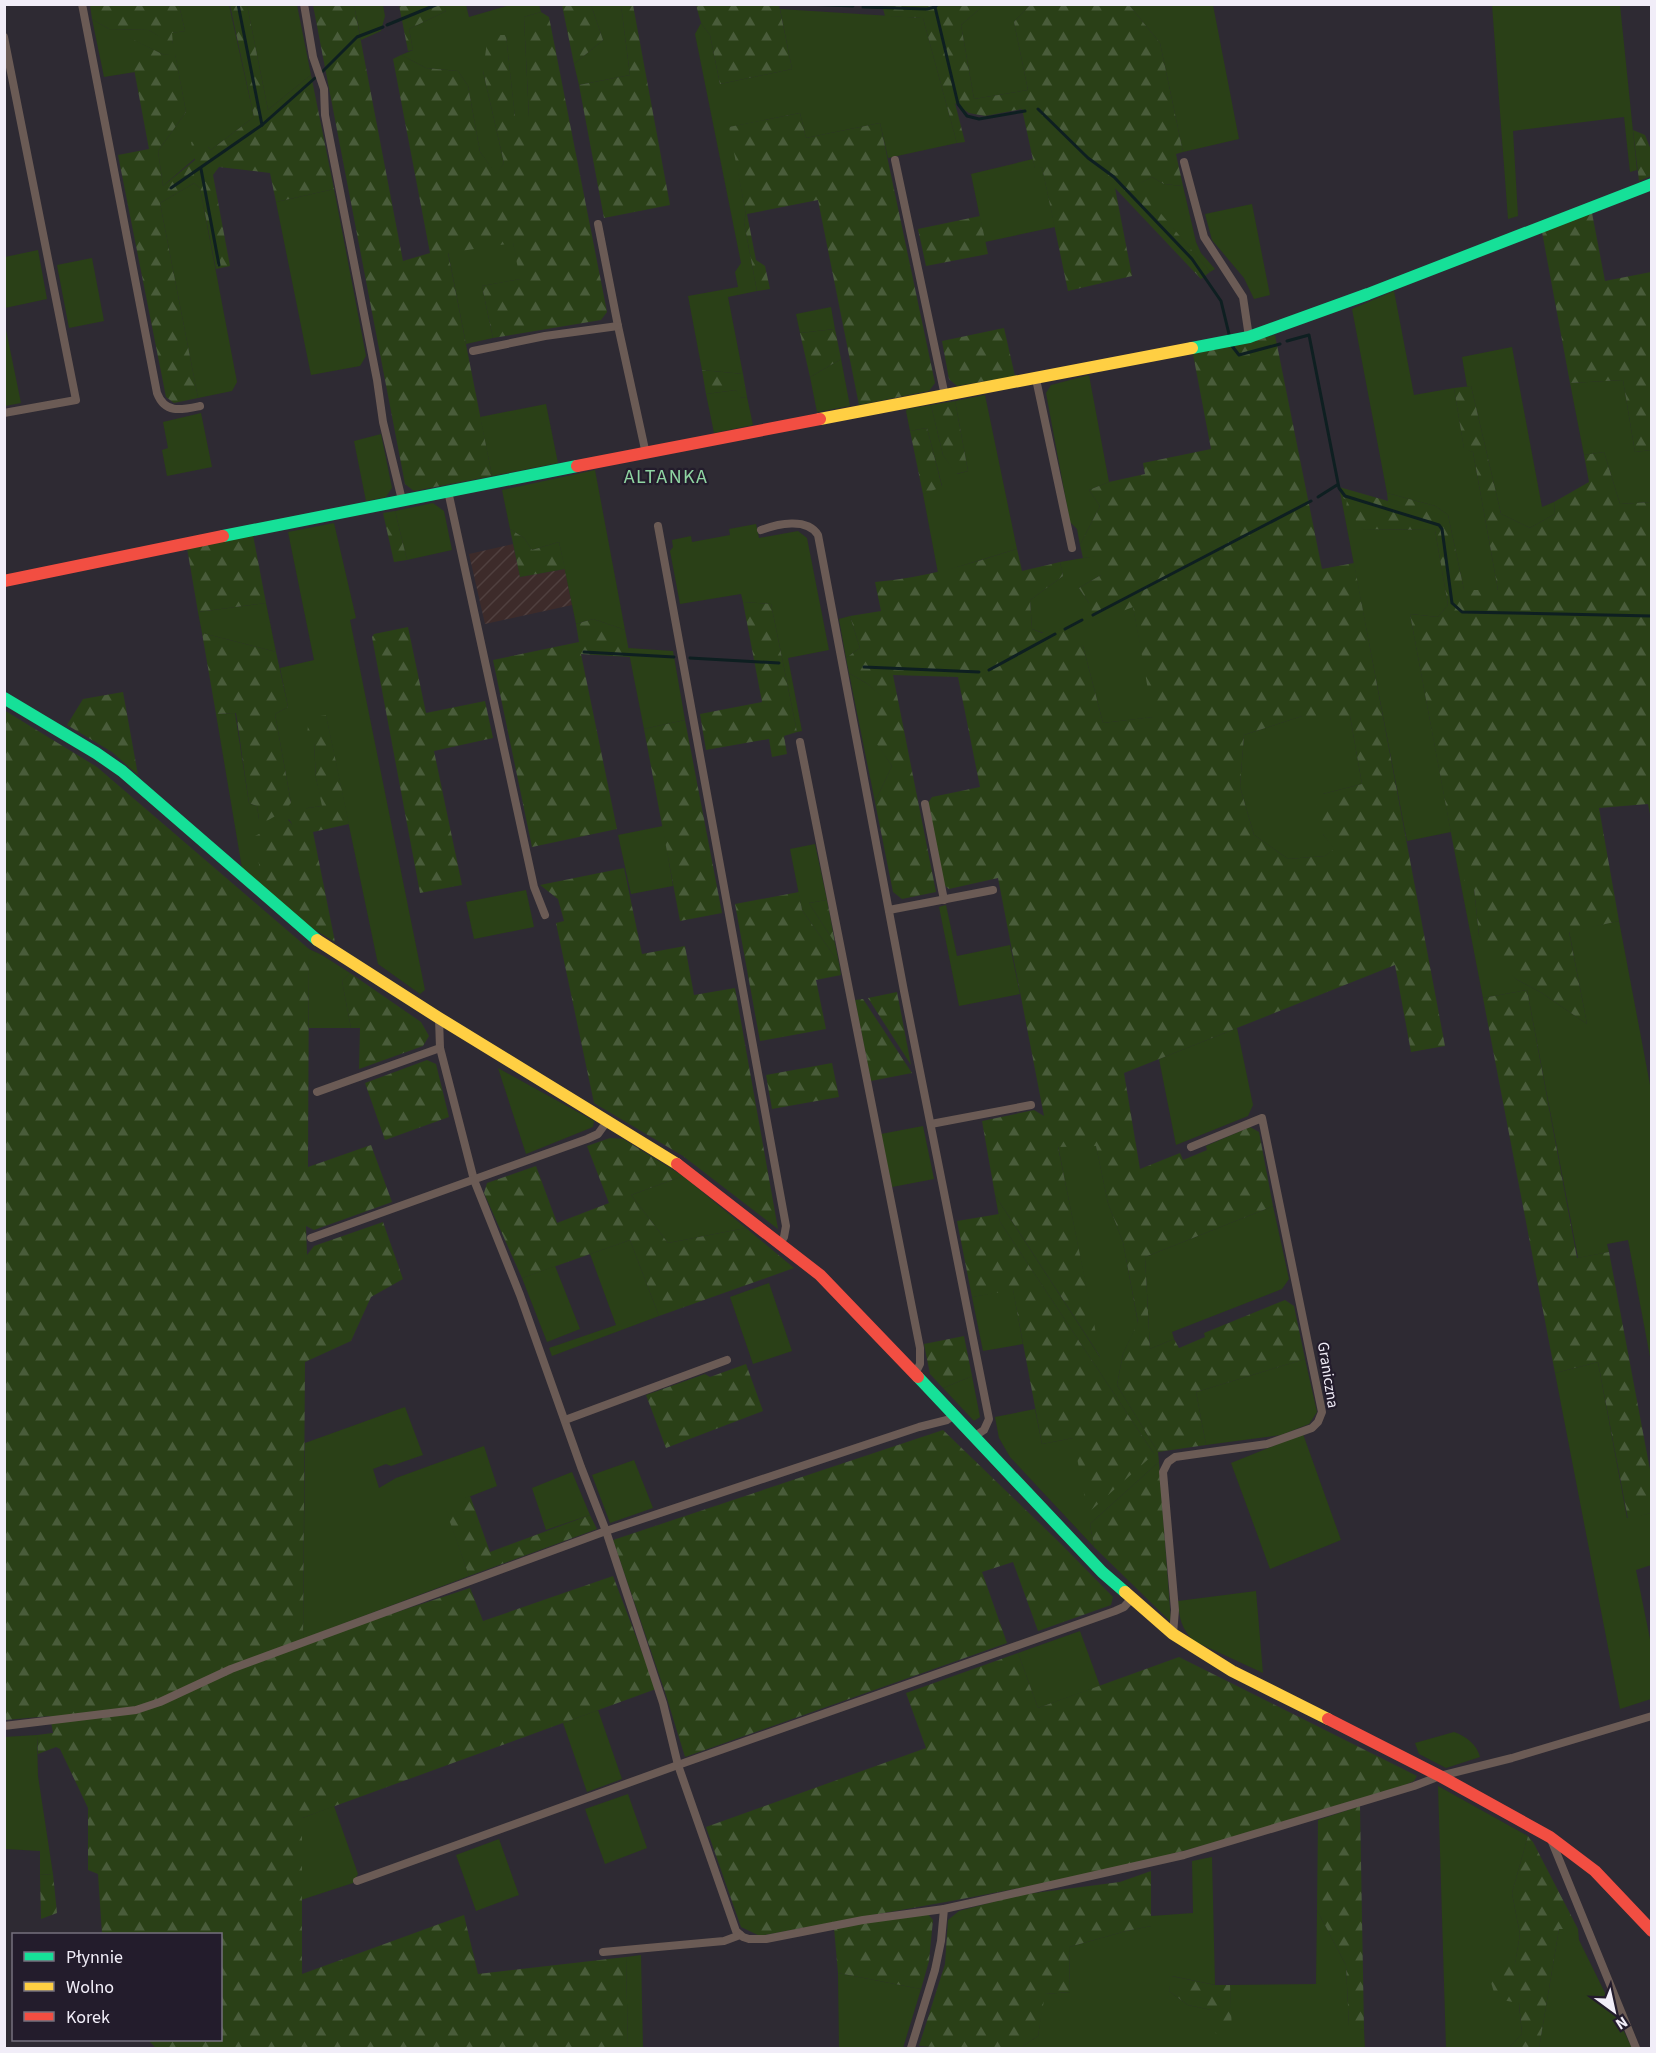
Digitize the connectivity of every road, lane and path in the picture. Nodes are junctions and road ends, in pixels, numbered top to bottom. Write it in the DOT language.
graph roads {
  1 [pos="82,4"];
  2 [pos="304,4"];
  3 [pos="4,37"];
  4 [pos="895,160"];
  5 [pos="1184,162"];
  6 [pos="1652,184"];
  7 [pos="598,224"];
  8 [pos="618,326"];
  9 [pos="1249,337"];
  10 [pos="473,351"];
  11 [pos="1036,379"];
  12 [pos="945,396"];
  13 [pos="200,406"];
  14 [pos="4,413"];
  15 [pos="646,453"];
  16 [pos="448,491"];
  17 [pos="402,500"];
  18 [pos="658,526"];
  19 [pos="761,530"];
  20 [pos="1072,548"];
  21 [pos="4,581"];
  22 [pos="4,698"];
  23 [pos="800,742"];
  24 [pos="925,804"];
  25 [pos="993,890"];
  26 [pos="944,900"];
  27 [pos="889,910"];
  28 [pos="545,915"];
  29 [pos="439,1018"];
  30 [pos="441,1048"];
  31 [pos="316,1092"];
  32 [pos="1031,1105"];
  33 [pos="608,1120"];
  34 [pos="930,1124"];
  35 [pos="1191,1147"];
  36 [pos="474,1180"];
  37 [pos="311,1238"];
  38 [pos="780,1242"];
  39 [pos="728,1360"];
  40 [pos="915,1374"];
  41 [pos="954,1415"];
  42 [pos="565,1420"];
  43 [pos="975,1436"];
  44 [pos="606,1531"];
  45 [pos="1131,1599"];
  46 [pos="1173,1634"];
  47 [pos="1652,1716"];
  48 [pos="4,1726"];
  49 [pos="678,1765"];
  50 [pos="1440,1776"];
  51 [pos="1550,1836"];
  52 [pos="357,1881"];
  53 [pos="944,1909"];
  54 [pos="1652,1930"];
  55 [pos="740,1935"];
  56 [pos="603,1952"];
  57 [pos="911,2049"];
  58 [pos="1636,2049"];
  1 -- 13 [label="street"];
  2 -- 17 [label="street"];
  3 -- 14 [label="street"];
  4 -- 12 [label="street"];
  5 -- 9 [label="street"];
  6 -- 9 [label="street"];
  7 -- 8 [label="street"];
  8 -- 10 [label="street"];
  8 -- 15 [label="street"];
  9 -- 11 [label="street"];
  11 -- 12 [label="street"];
  11 -- 20 [label="street"];
  12 -- 15 [label="street"];
  15 -- 16 [label="street"];
  16 -- 17 [label="street"];
  16 -- 28 [label="street"];
  17 -- 21 [label="street"];
  18 -- 38 [label="street"];
  19 -- 27 [label="street"];
  22 -- 29 [label="street"];
  23 -- 40 [label="street"];
  24 -- 26 [label="street"];
  25 -- 26 [label="street"];
  26 -- 27 [label="street"];
  27 -- 34 [label="street"];
  29 -- 30 [label="street"];
  29 -- 33 [label="street"];
  30 -- 31 [label="street"];
  30 -- 36 [label="street"];
  32 -- 34 [label="street"];
  33 -- 36 [label="street"];
  33 -- 38 [label="street"];
  34 -- 43 [label="street"];
  35 -- 46 [label="street, Graniczna"];
  36 -- 37 [label="street"];
  36 -- 42 [label="street"];
  38 -- 40 [label="street"];
  39 -- 42 [label="street"];
  40 -- 41 [label="street"];
  41 -- 43 [label="street"];
  41 -- 44 [label="street"];
  42 -- 44 [label="street"];
  43 -- 45 [label="street"];
  44 -- 48 [label="street"];
  44 -- 49 [label="street"];
  45 -- 46 [label="street"];
  45 -- 49 [label="street"];
  46 -- 50 [label="street"];
  47 -- 50 [label="street"];
  49 -- 52 [label="street"];
  49 -- 55 [label="street"];
  50 -- 51 [label="street"];
  50 -- 53 [label="street"];
  51 -- 54 [label="street"];
  51 -- 58 [label="street"];
  53 -- 55 [label="street"];
  53 -- 57 [label="street"];
  55 -- 56 [label="street"];
}
